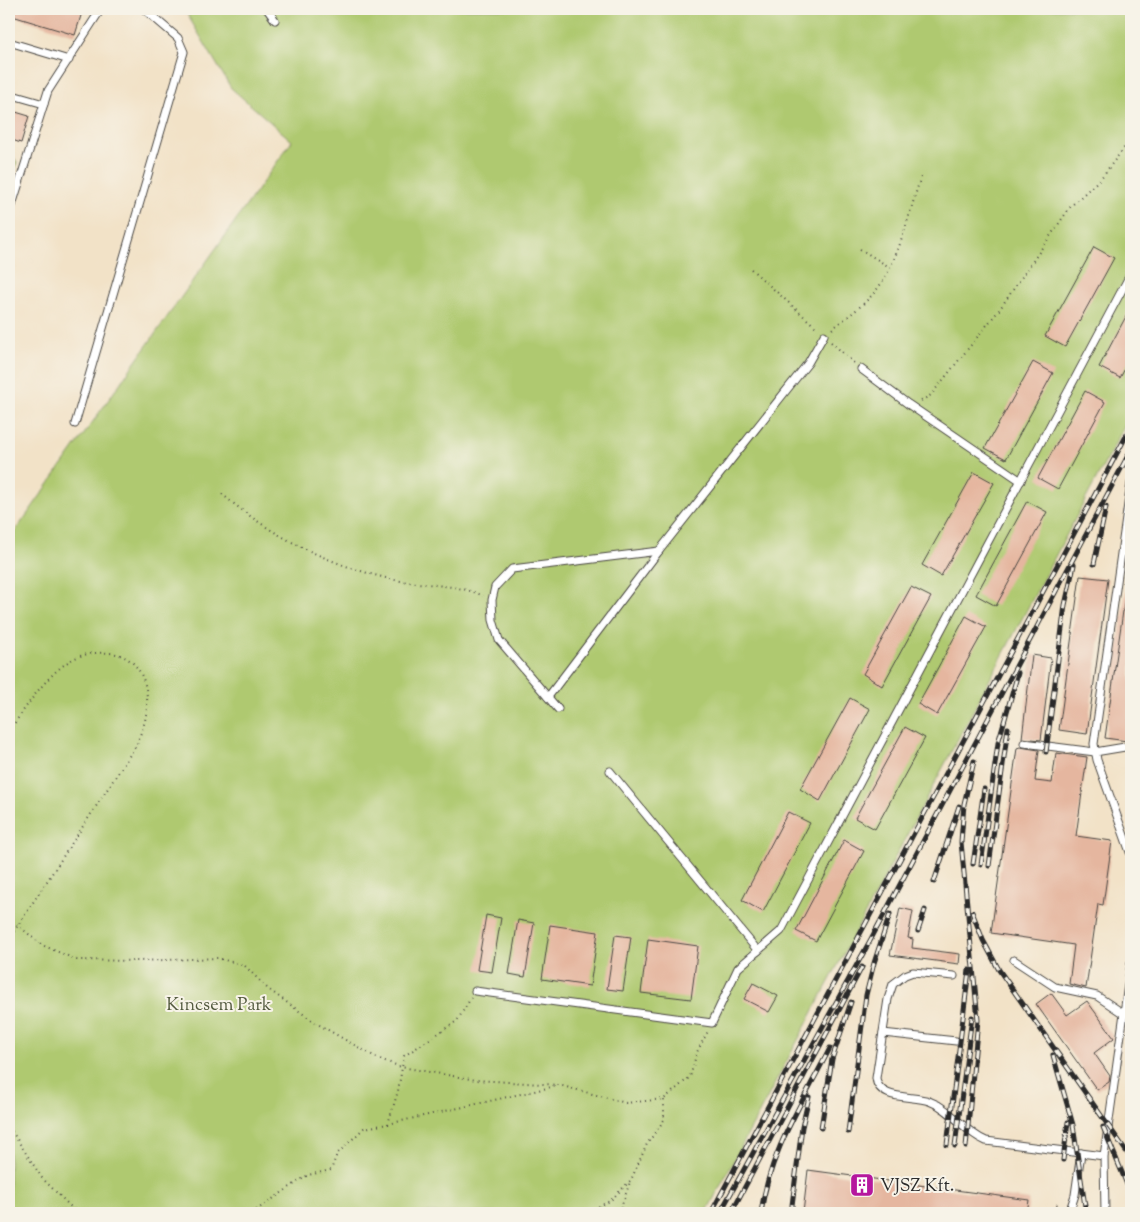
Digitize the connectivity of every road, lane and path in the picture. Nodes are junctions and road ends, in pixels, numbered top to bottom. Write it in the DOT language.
graph roads {
  1 [pos="101,9"];
  2 [pos="144,9"];
  3 [pos="267,9"];
  4 [pos="275,20"];
  5 [pos="9,42"];
  6 [pos="69,60"];
  7 [pos="9,94"];
  8 [pos="44,104"];
  9 [pos="1131,139"];
  10 [pos="922,174"];
  11 [pos="9,215"];
  12 [pos="860,248"];
  13 [pos="751,268"];
  14 [pos="891,268"];
  15 [pos="1131,273"];
  16 [pos="824,335"];
  17 [pos="861,369"];
  18 [pos="912,407"];
  19 [pos="75,424"];
  20 [pos="1021,481"];
  21 [pos="1131,483"];
  22 [pos="222,494"];
  23 [pos="659,551"];
  24 [pos="492,600"];
  25 [pos="548,697"];
  26 [pos="558,708"];
  27 [pos="9,731"];
  28 [pos="1024,742"];
  29 [pos="1131,746"];
  30 [pos="1095,752"];
  31 [pos="610,771"];
  32 [pos="1131,855"];
  33 [pos="9,918"];
  34 [pos="16,926"];
  35 [pos="9,938"];
  36 [pos="758,951"];
  37 [pos="1014,960"];
  38 [pos="1131,963"];
  39 [pos="954,976"];
  40 [pos="475,991"];
  41 [pos="1124,1014"];
  42 [pos="712,1022"];
  43 [pos="883,1033"];
  44 [pos="956,1041"];
  45 [pos="400,1067"];
  46 [pos="559,1085"];
  47 [pos="664,1098"];
  48 [pos="388,1124"];
  49 [pos="9,1127"];
  50 [pos="1081,1154"];
  51 [pos="1104,1156"];
  52 [pos="631,1180"];
  53 [pos="77,1213"];
  54 [pos="252,1213"];
  55 [pos="585,1213"];
  56 [pos="620,1213"];
  57 [pos="1069,1213"];
  58 [pos="1105,1213"];
  1 -- 6 [label="lane"];
  2 -- 19 [label="lane"];
  3 -- 4 [label="lane"];
  5 -- 6 [label="lane"];
  6 -- 8 [label="lane"];
  7 -- 8 [label="lane"];
  8 -- 11 [label="lane"];
  9 -- 18 [label="path"];
  10 -- 14 [label="path"];
  12 -- 14 [label="path"];
  13 -- 16 [label="path"];
  14 -- 16 [label="path"];
  15 -- 20 [label="lane"];
  16 -- 17 [label="path"];
  16 -- 23 [label="lane"];
  17 -- 18 [label="lane"];
  18 -- 20 [label="lane"];
  20 -- 36 [label="lane"];
  21 -- 30 [label="lane"];
  22 -- 24 [label="path"];
  23 -- 24 [label="lane"];
  23 -- 25 [label="lane"];
  24 -- 25 [label="lane"];
  25 -- 26 [label="lane"];
  27 -- 34 [label="path"];
  28 -- 30 [label="lane"];
  29 -- 30 [label="lane"];
  30 -- 32 [label="lane"];
  31 -- 36 [label="lane"];
  33 -- 34 [label="path"];
  34 -- 35 [label="path"];
  34 -- 45 [label="path"];
  36 -- 42 [label="lane"];
  37 -- 41 [label="lane"];
  38 -- 41 [label="lane"];
  39 -- 43 [label="lane"];
  40 -- 42 [label="lane"];
  40 -- 45 [label="path"];
  41 -- 51 [label="lane"];
  42 -- 47 [label="path"];
  43 -- 44 [label="lane"];
  43 -- 50 [label="lane"];
  45 -- 46 [label="path"];
  45 -- 48 [label="path"];
  46 -- 47 [label="path"];
  46 -- 48 [label="path"];
  47 -- 52 [label="path"];
  48 -- 54 [label="path"];
  49 -- 53 [label="path"];
  50 -- 51 [label="lane"];
  50 -- 57 [label="lane"];
  51 -- 58 [label="lane"];
  52 -- 55 [label="path"];
  52 -- 56 [label="path"];
}
